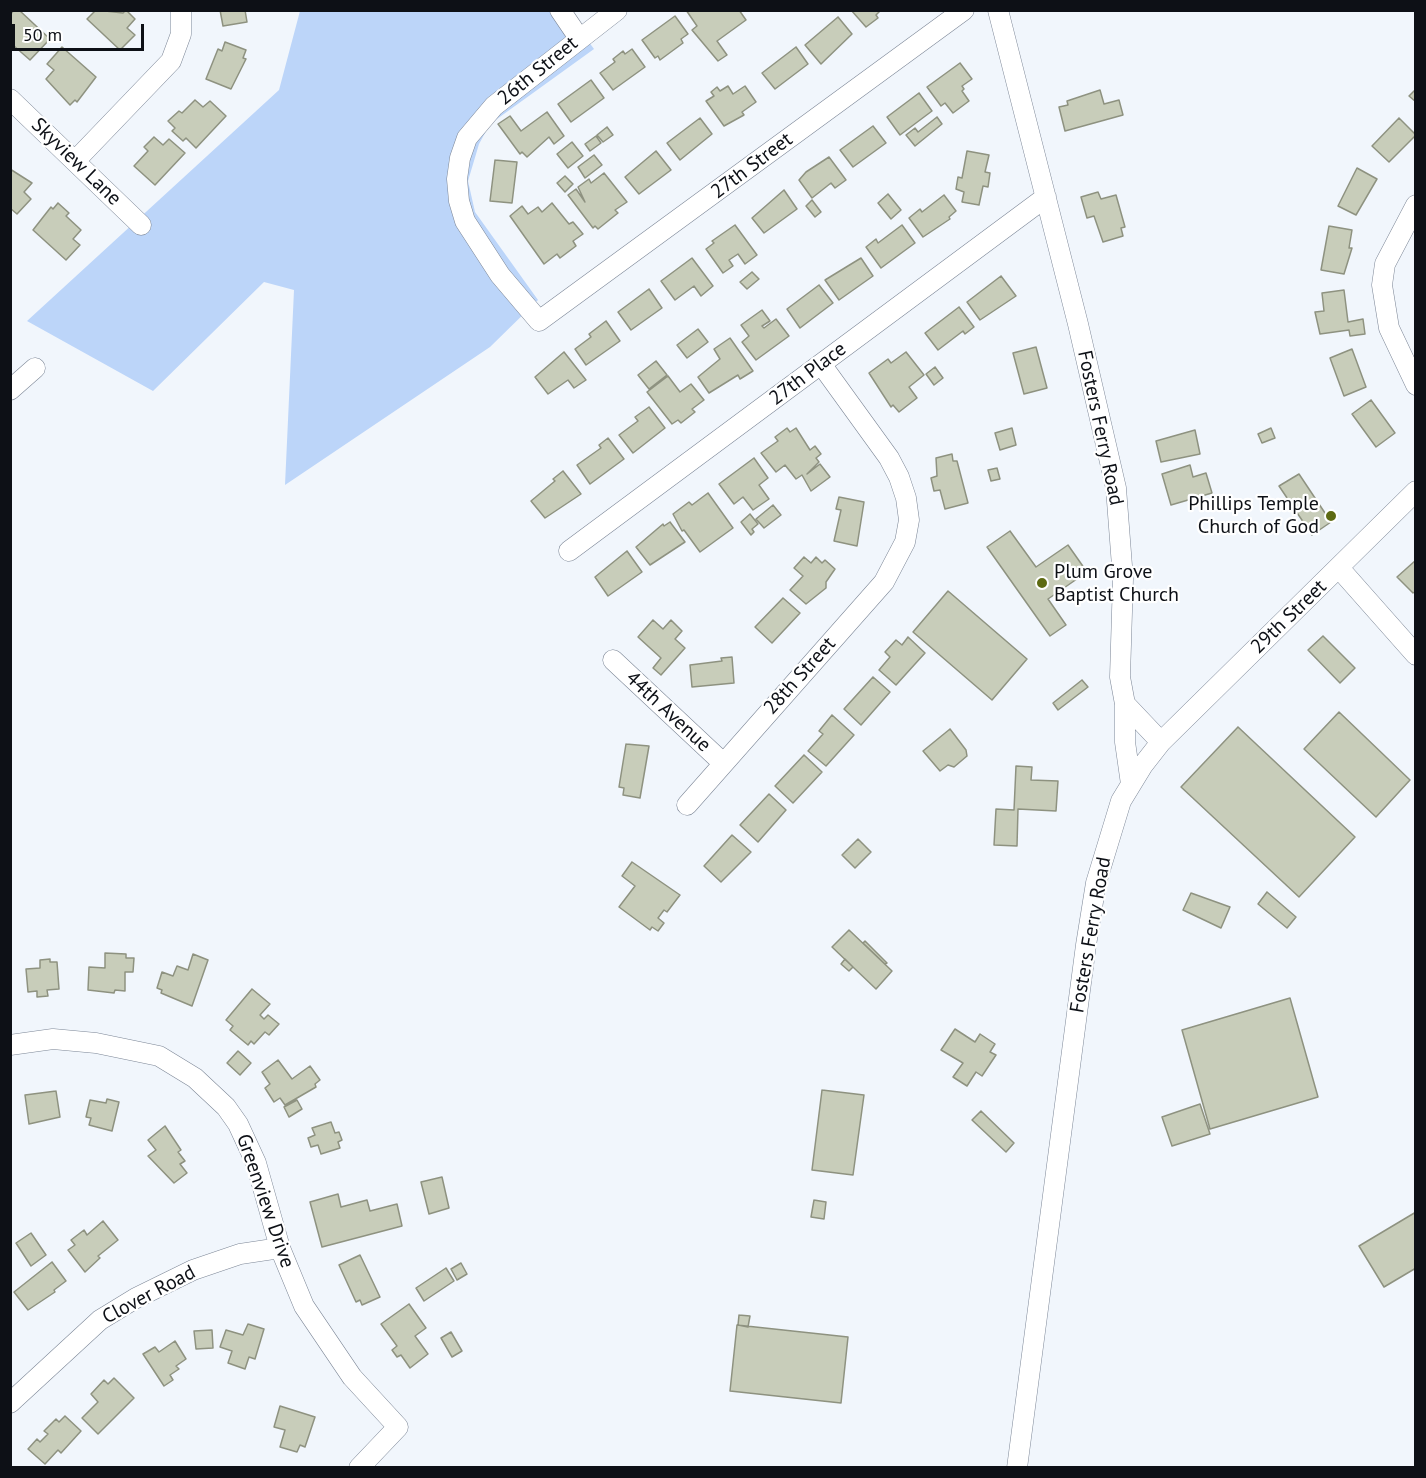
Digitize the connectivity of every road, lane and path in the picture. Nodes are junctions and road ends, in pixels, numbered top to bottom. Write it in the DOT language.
graph roads {
  1 [pos="181,10"];
  2 [pos="560,10"];
  3 [pos="617,10"];
  4 [pos="963,10"];
  5 [pos="998,10"];
  6 [pos="579,38"];
  7 [pos="10,99"];
  8 [pos="466,138"];
  9 [pos="76,160"];
  10 [pos="1046,197"];
  11 [pos="1416,205"];
  12 [pos="141,225"];
  13 [pos="821,364"];
  14 [pos="35,368"];
  15 [pos="1416,385"];
  16 [pos="10,390"];
  17 [pos="1416,490"];
  18 [pos="569,551"];
  19 [pos="1339,568"];
  20 [pos="1416,656"];
  21 [pos="614,660"];
  22 [pos="1125,704"];
  23 [pos="1161,742"];
  24 [pos="723,763"];
  25 [pos="1131,784"];
  26 [pos="687,805"];
  27 [pos="10,1045"];
  28 [pos="280,1248"];
  29 [pos="10,1403"];
  30 [pos="359,1467"];
  31 [pos="1017,1467"];
  1 -- 9 [label="street"];
  2 -- 6 [label="street"];
  3 -- 6 [label="street, 26th Street"];
  4 -- 8 [label="street, 27th Street"];
  5 -- 10 [label="street, Fosters Ferry Road"];
  6 -- 8 [label="street, 26th Street"];
  7 -- 9 [label="street, Skyview Lane"];
  9 -- 12 [label="street, Skyview Lane"];
  10 -- 13 [label="street, 27th Place"];
  10 -- 22 [label="street, Fosters Ferry Road"];
  11 -- 15 [label="street"];
  13 -- 18 [label="street, 27th Place"];
  13 -- 24 [label="street, 28th Street"];
  14 -- 16 [label="street"];
  17 -- 19 [label="street, 29th Street"];
  19 -- 20 [label="street"];
  19 -- 23 [label="street, 29th Street"];
  21 -- 24 [label="street, 44th Avenue"];
  22 -- 23 [label="street"];
  22 -- 25 [label="street, Fosters Ferry Road"];
  23 -- 25 [label="street, Fosters Ferry Road"];
  24 -- 26 [label="street, 28th Street"];
  25 -- 31 [label="street, Fosters Ferry Road"];
  27 -- 28 [label="street, Greenview Drive"];
  28 -- 29 [label="street, Clover Road"];
  28 -- 30 [label="street, Greenview Drive"];
}
